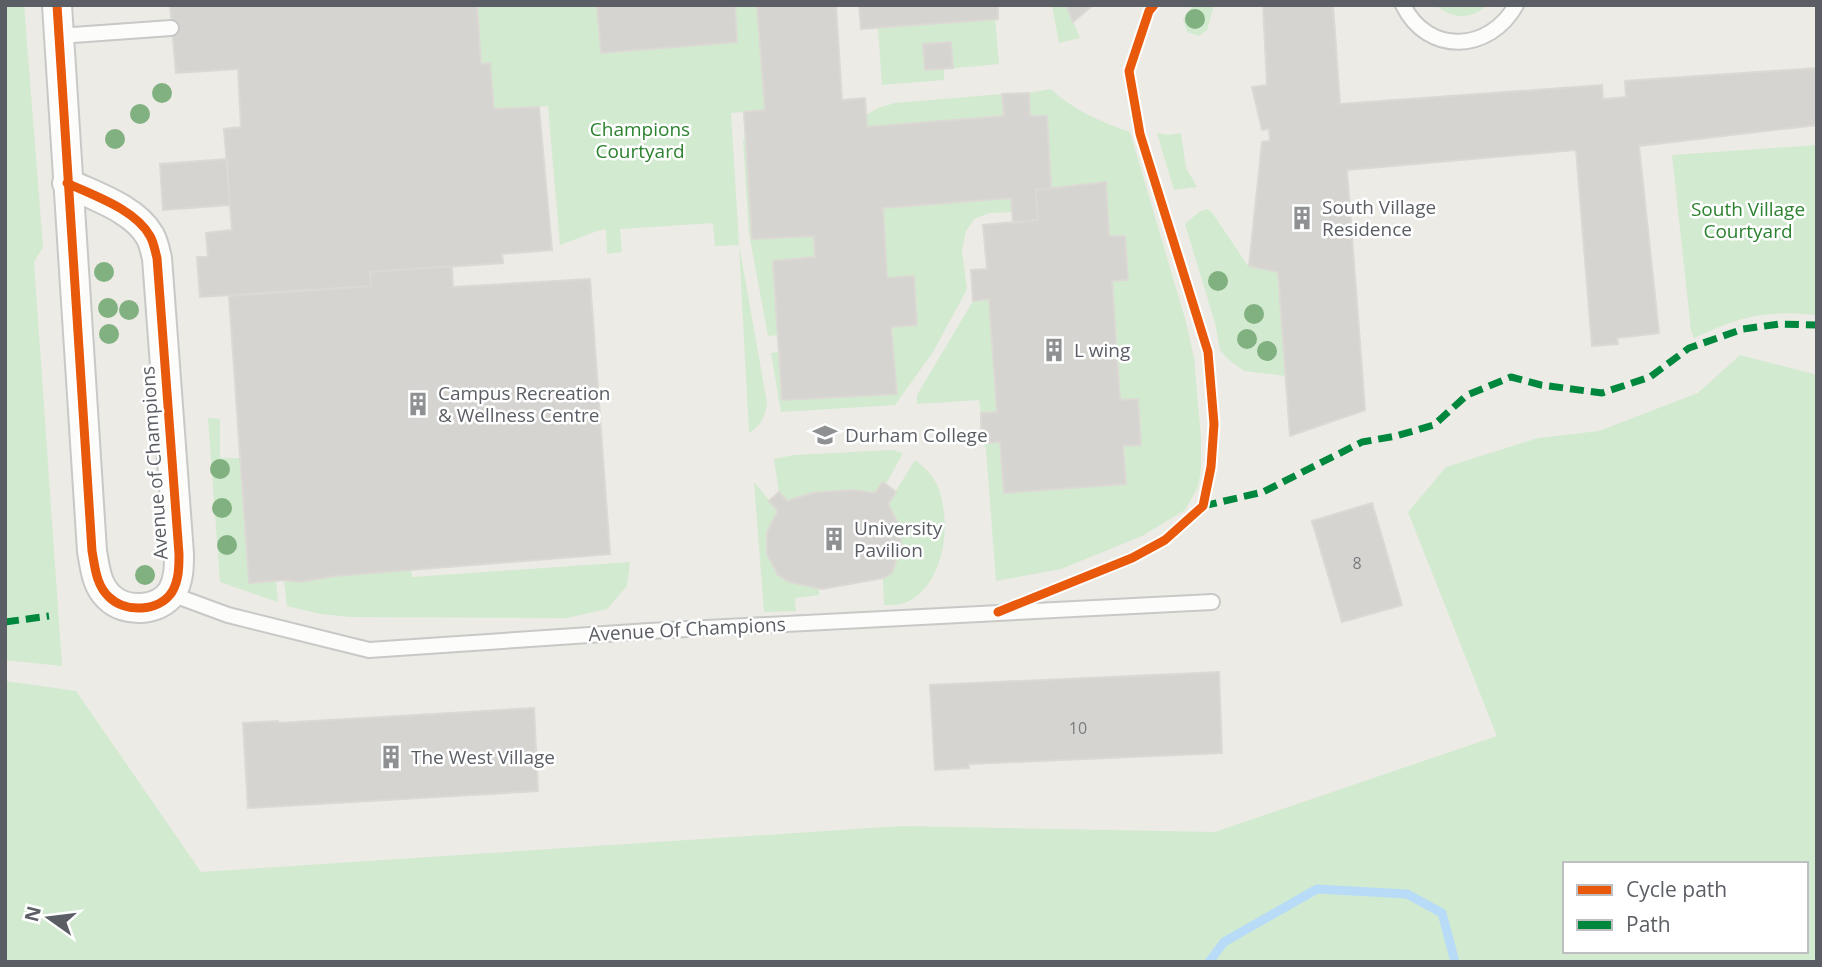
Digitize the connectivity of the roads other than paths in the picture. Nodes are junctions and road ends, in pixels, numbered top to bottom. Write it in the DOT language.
graph roads {
  1 [pos="57,5"];
  2 [pos="1403,5"];
  3 [pos="1516,5"];
  4 [pos="171,28"];
  5 [pos="59,36"];
  6 [pos="67,183"];
  7 [pos="171,594"];
  8 [pos="1212,602"];
  1 -- 5 [label="street"];
  2 -- 3 [label="lane"];
  4 -- 5 [label="lane"];
  5 -- 6 [label="street"];
  6 -- 7 [label="street, Avenue of Champions"];
  6 -- 7 [label="street"];
  7 -- 8 [label="lane, Avenue Of Champions"];
}
